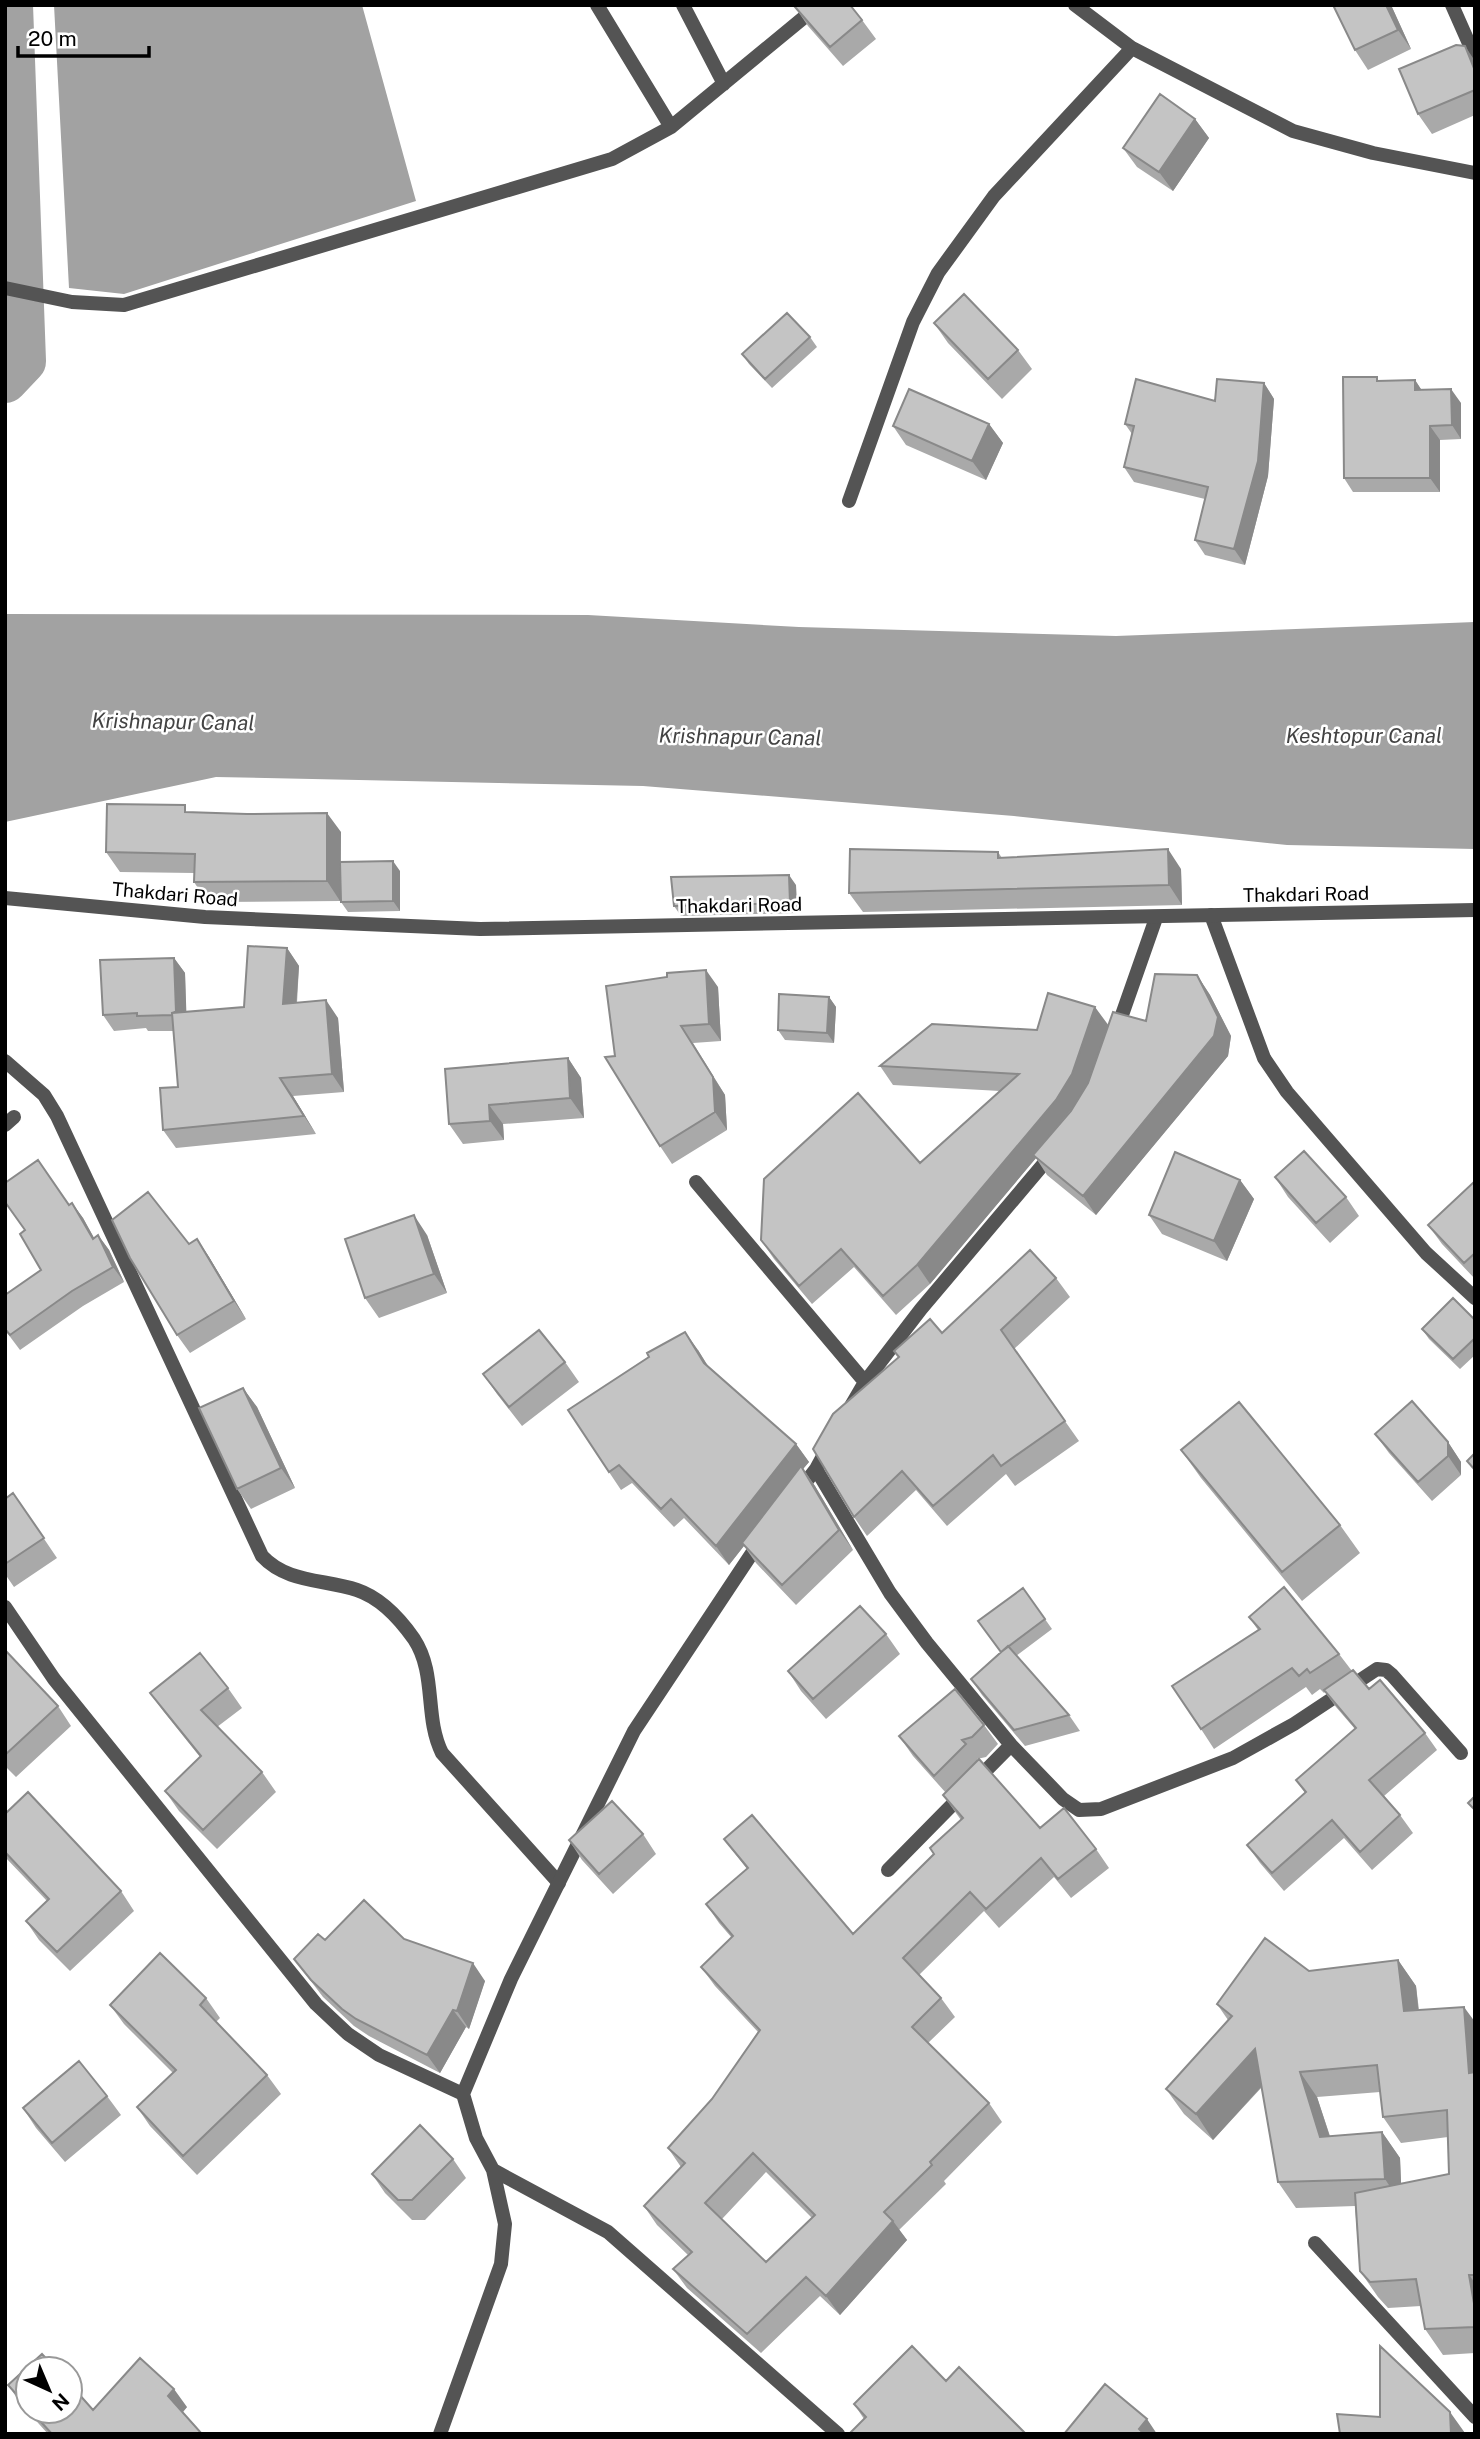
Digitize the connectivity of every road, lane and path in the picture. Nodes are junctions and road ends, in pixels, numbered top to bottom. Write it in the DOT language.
graph roads {
  1 [pos="597,5"];
  2 [pos="683,5"];
  3 [pos="819,5"];
  4 [pos="1075,5"];
  5 [pos="1451,5"];
  6 [pos="1132,48"];
  7 [pos="1475,57"];
  8 [pos="724,84"];
  9 [pos="671,127"];
  10 [pos="1475,173"];
  11 [pos="6,288"];
  12 [pos="849,502"];
  13 [pos="5,898"];
  14 [pos="1475,910"];
  15 [pos="1211,915"];
  16 [pos="1156,918"];
  17 [pos="1112,1046"];
  18 [pos="5,1060"];
  19 [pos="1060,1144"];
  20 [pos="696,1182"];
  21 [pos="1475,1298"];
  22 [pos="865,1382"];
  23 [pos="846,1415"];
  24 [pos="834,1436"];
  25 [pos="816,1469"];
  26 [pos="793,1499"];
  27 [pos="770,1528"];
  28 [pos="5,1607"];
  29 [pos="1011,1745"];
  30 [pos="1461,1753"];
  31 [pos="888,1870"];
  32 [pos="559,1883"];
  33 [pos="463,2094"];
  34 [pos="492,2170"];
  35 [pos="1315,2243"];
  36 [pos="1475,2417"];
  37 [pos="440,2434"];
  38 [pos="838,2434"];
  1 -- 9 [label="street"];
  2 -- 8 [label="street"];
  3 -- 8 [label="street"];
  4 -- 6 [label="street"];
  5 -- 7 [label="street"];
  6 -- 10 [label="street"];
  6 -- 12 [label="street"];
  8 -- 9 [label="street"];
  9 -- 11 [label="street"];
  13 -- 16 [label="street, Thakdari Road"];
  14 -- 15 [label="street, Thakdari Road"];
  15 -- 16 [label="street, Thakdari Road"];
  15 -- 21 [label="street"];
  16 -- 17 [label="street"];
  18 -- 32 [label="street"];
  19 -- 22 [label="street"];
  20 -- 22 [label="street"];
  22 -- 23 [label="street"];
  24 -- 25 [label="street"];
  25 -- 26 [label="street"];
  25 -- 29 [label="street"];
  27 -- 32 [label="street"];
  28 -- 33 [label="street"];
  29 -- 30 [label="street"];
  29 -- 31 [label="street"];
  32 -- 33 [label="street"];
  33 -- 34 [label="street"];
  34 -- 37 [label="street"];
  34 -- 38 [label="street"];
  35 -- 36 [label="street"];
}
